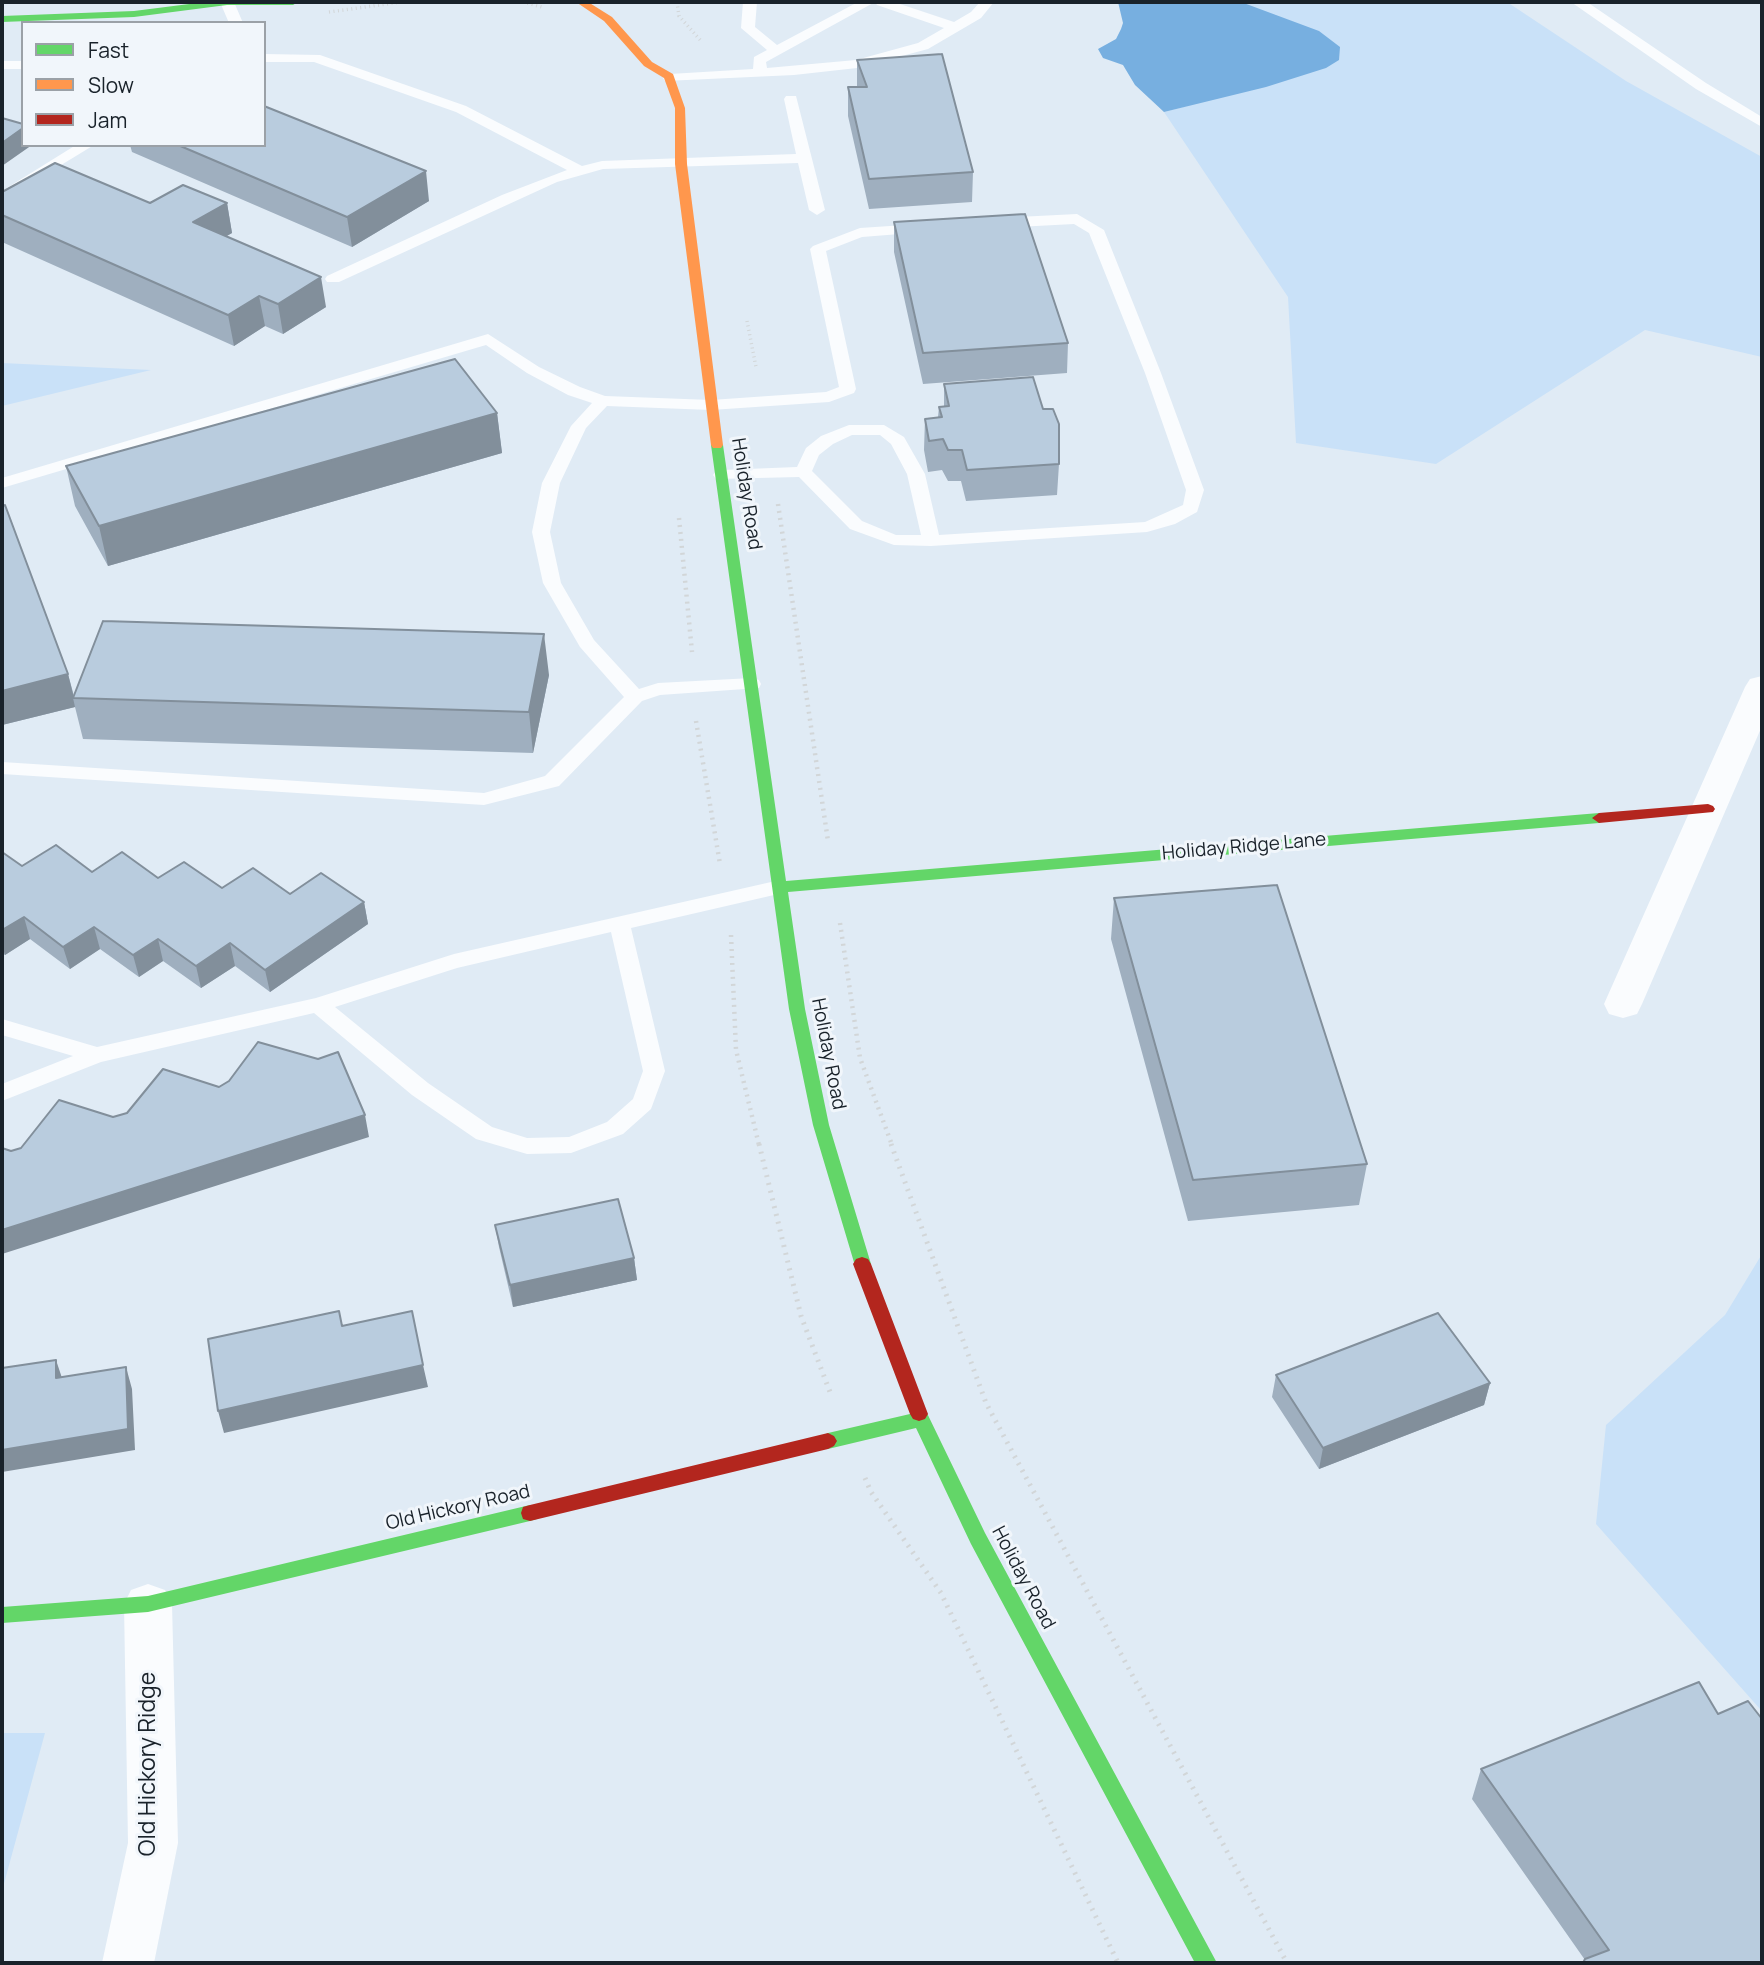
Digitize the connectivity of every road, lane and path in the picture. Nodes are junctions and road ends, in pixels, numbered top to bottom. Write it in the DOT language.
graph roads {
  1 [pos="228,2"];
  2 [pos="293,2"];
  3 [pos="581,2"];
  4 [pos="750,2"];
  5 [pos="868,2"];
  6 [pos="882,2"];
  7 [pos="987,2"];
  8 [pos="1578,2"];
  9 [pos="2,19"];
  10 [pos="235,21"];
  11 [pos="957,28"];
  12 [pos="778,52"];
  13 [pos="266,58"];
  14 [pos="2,65"];
  15 [pos="21,65"];
  16 [pos="671,72"];
  17 [pos="761,72"];
  18 [pos="791,99"];
  19 [pos="1762,123"];
  20 [pos="84,147"];
  21 [pos="804,158"];
  22 [pos="681,164"];
  23 [pos="580,171"];
  24 [pos="2,197"];
  25 [pos="817,210"];
  26 [pos="983,224"];
  27 [pos="942,227"];
  28 [pos="333,279"];
  29 [pos="746,314"];
  30 [pos="603,401"];
  31 [pos="762,403"];
  32 [pos="711,405"];
  33 [pos="803,472"];
  34 [pos="774,473"];
  35 [pos="722,475"];
  36 [pos="2,483"];
  37 [pos="931,541"];
  38 [pos="752,684"];
  39 [pos="1762,687"];
  40 [pos="635,697"];
  41 [pos="2,768"];
  42 [pos="1708,809"];
  43 [pos="834,880"];
  44 [pos="780,887"];
  45 [pos="619,922"];
  46 [pos="1623,1003"];
  47 [pos="318,1005"];
  48 [pos="2,1027"];
  49 [pos="97,1055"];
  50 [pos="2,1093"];
  51 [pos="921,1419"];
  52 [pos="148,1604"];
  53 [pos="2,1615"];
  54 [pos="128,1963"];
  55 [pos="1206,1963"];
  56 [pos="1287,1963"];
  1 -- 2 [label="street"];
  1 -- 9 [label="street"];
  1 -- 10 [label="lane"];
  3 -- 16 [label="street"];
  4 -- 12 [label="lane"];
  5 -- 12 [label="lane"];
  6 -- 11 [label="lane"];
  7 -- 11 [label="lane"];
  8 -- 19 [label="lane"];
  11 -- 17 [label="lane"];
  12 -- 17 [label="lane"];
  13 -- 23 [label="lane"];
  14 -- 15 [label="lane"];
  16 -- 17 [label="lane"];
  16 -- 22 [label="street, Holiday Road"];
  18 -- 21 [label="lane"];
  20 -- 24 [label="lane"];
  21 -- 22 [label="lane"];
  21 -- 25 [label="lane"];
  22 -- 23 [label="lane"];
  22 -- 32 [label="street, Holiday Road"];
  23 -- 28 [label="lane"];
  26 -- 37 [label="lane"];
  27 -- 31 [label="lane"];
  29 -- 31 [label="path"];
  30 -- 32 [label="lane"];
  30 -- 36 [label="lane"];
  30 -- 40 [label="lane"];
  31 -- 32 [label="lane"];
  32 -- 35 [label="street, Holiday Road"];
  33 -- 34 [label="lane"];
  33 -- 37 [label="lane"];
  33 -- 37 [label="lane"];
  34 -- 35 [label="lane"];
  34 -- 43 [label="path"];
  35 -- 38 [label="street, Holiday Road"];
  38 -- 40 [label="lane"];
  38 -- 44 [label="street, Holiday Road"];
  39 -- 42 [label="street"];
  40 -- 41 [label="lane"];
  42 -- 43 [label="street, Holiday Ridge Lane"];
  42 -- 46 [label="street"];
  43 -- 44 [label="street, Holiday Ridge Lane"];
  43 -- 56 [label="path"];
  44 -- 45 [label="lane"];
  44 -- 51 [label="street, Holiday Road"];
  45 -- 47 [label="lane"];
  45 -- 47 [label="lane"];
  47 -- 49 [label="lane"];
  48 -- 49 [label="lane"];
  49 -- 50 [label="lane"];
  51 -- 52 [label="street, Old Hickory Road"];
  51 -- 55 [label="street, Holiday Road"];
  52 -- 53 [label="street, Old Hickory Road"];
  52 -- 54 [label="street, Old Hickory Ridge"];
}
